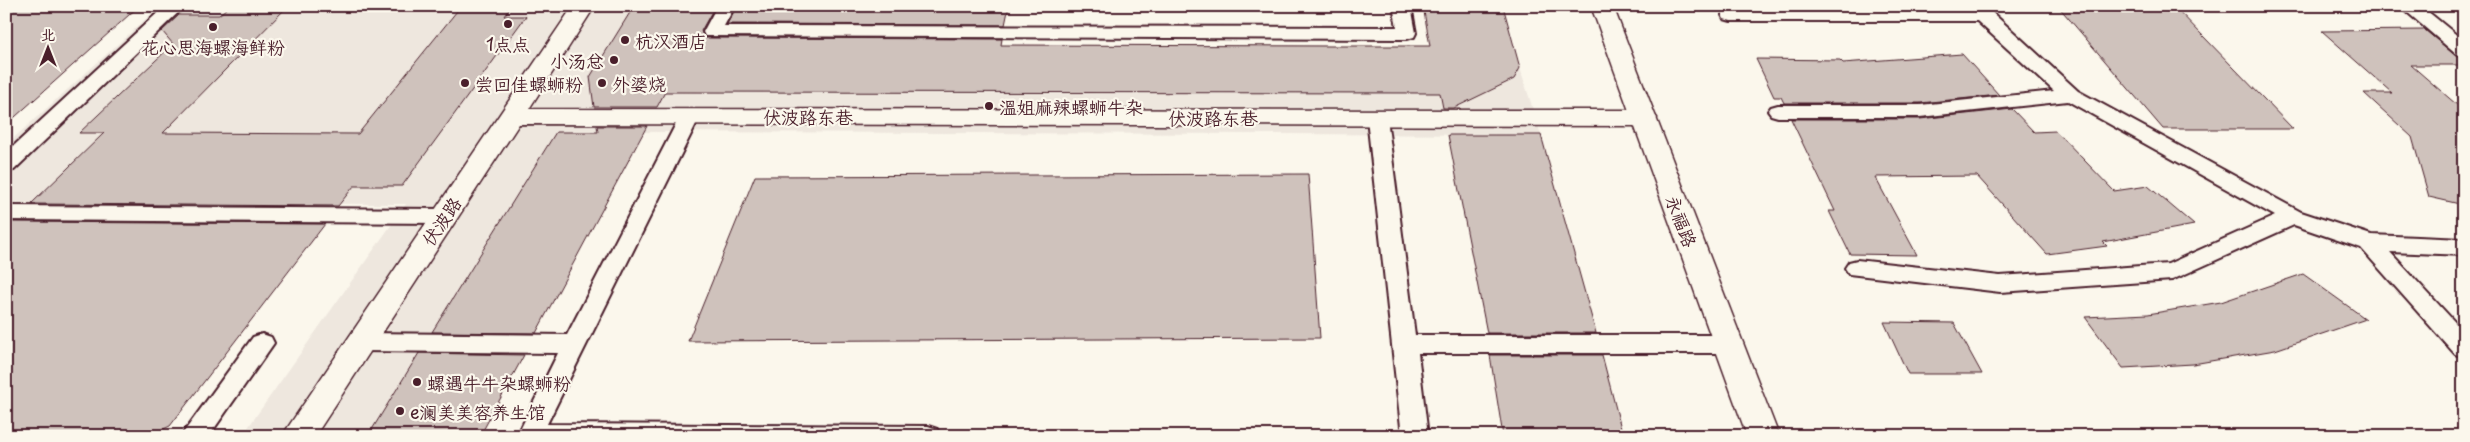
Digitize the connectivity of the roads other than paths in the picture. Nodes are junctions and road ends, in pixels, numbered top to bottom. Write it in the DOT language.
graph roads {
  1 [pos="176,6"];
  2 [pos="584,6"];
  3 [pos="726,6"];
  4 [pos="1402,6"];
  5 [pos="1602,6"];
  6 [pos="2409,6"];
  7 [pos="1979,10"];
  8 [pos="1731,15"];
  9 [pos="2464,51"];
  10 [pos="2071,95"];
  11 [pos="1778,110"];
  12 [pos="511,116"];
  13 [pos="690,116"];
  14 [pos="1377,118"];
  15 [pos="1644,118"];
  16 [pos="6,165"];
  17 [pos="6,213"];
  18 [pos="445,216"];
  19 [pos="2293,217"];
  20 [pos="2369,243"];
  21 [pos="2464,246"];
  22 [pos="1857,268"];
  23 [pos="360,342"];
  24 [pos="262,343"];
  25 [pos="575,344"];
  26 [pos="1404,344"];
  27 [pos="1728,344"];
  28 [pos="2464,348"];
  29 [pos="194,436"];
  30 [pos="298,436"];
  31 [pos="928,436"];
  32 [pos="1416,436"];
  33 [pos="1763,436"];
  1 -- 16 [label="lane"];
  2 -- 12 [label="street, 伏波路"];
  3 -- 4 [label="lane"];
  5 -- 15 [label="street, 永福路"];
  6 -- 9 [label="lane"];
  7 -- 8 [label="lane"];
  7 -- 10 [label="lane"];
  10 -- 11 [label="lane"];
  10 -- 19 [label="lane"];
  12 -- 13 [label="street, 伏波路东巷"];
  12 -- 18 [label="street, 伏波路"];
  13 -- 14 [label="street, 伏波路东巷"];
  13 -- 25 [label="lane"];
  14 -- 15 [label="street, 伏波路东巷"];
  14 -- 26 [label="lane"];
  15 -- 27 [label="street, 永福路"];
  17 -- 18 [label="lane"];
  18 -- 23 [label="street, 伏波路"];
  19 -- 20 [label="lane"];
  19 -- 22 [label="lane"];
  20 -- 21 [label="lane"];
  20 -- 28 [label="lane"];
  23 -- 25 [label="lane"];
  23 -- 30 [label="street, 伏波路"];
  24 -- 29 [label="lane"];
  25 -- 31 [label="lane"];
  26 -- 27 [label="lane"];
  26 -- 32 [label="lane"];
  27 -- 33 [label="street, 永福路"];
}
